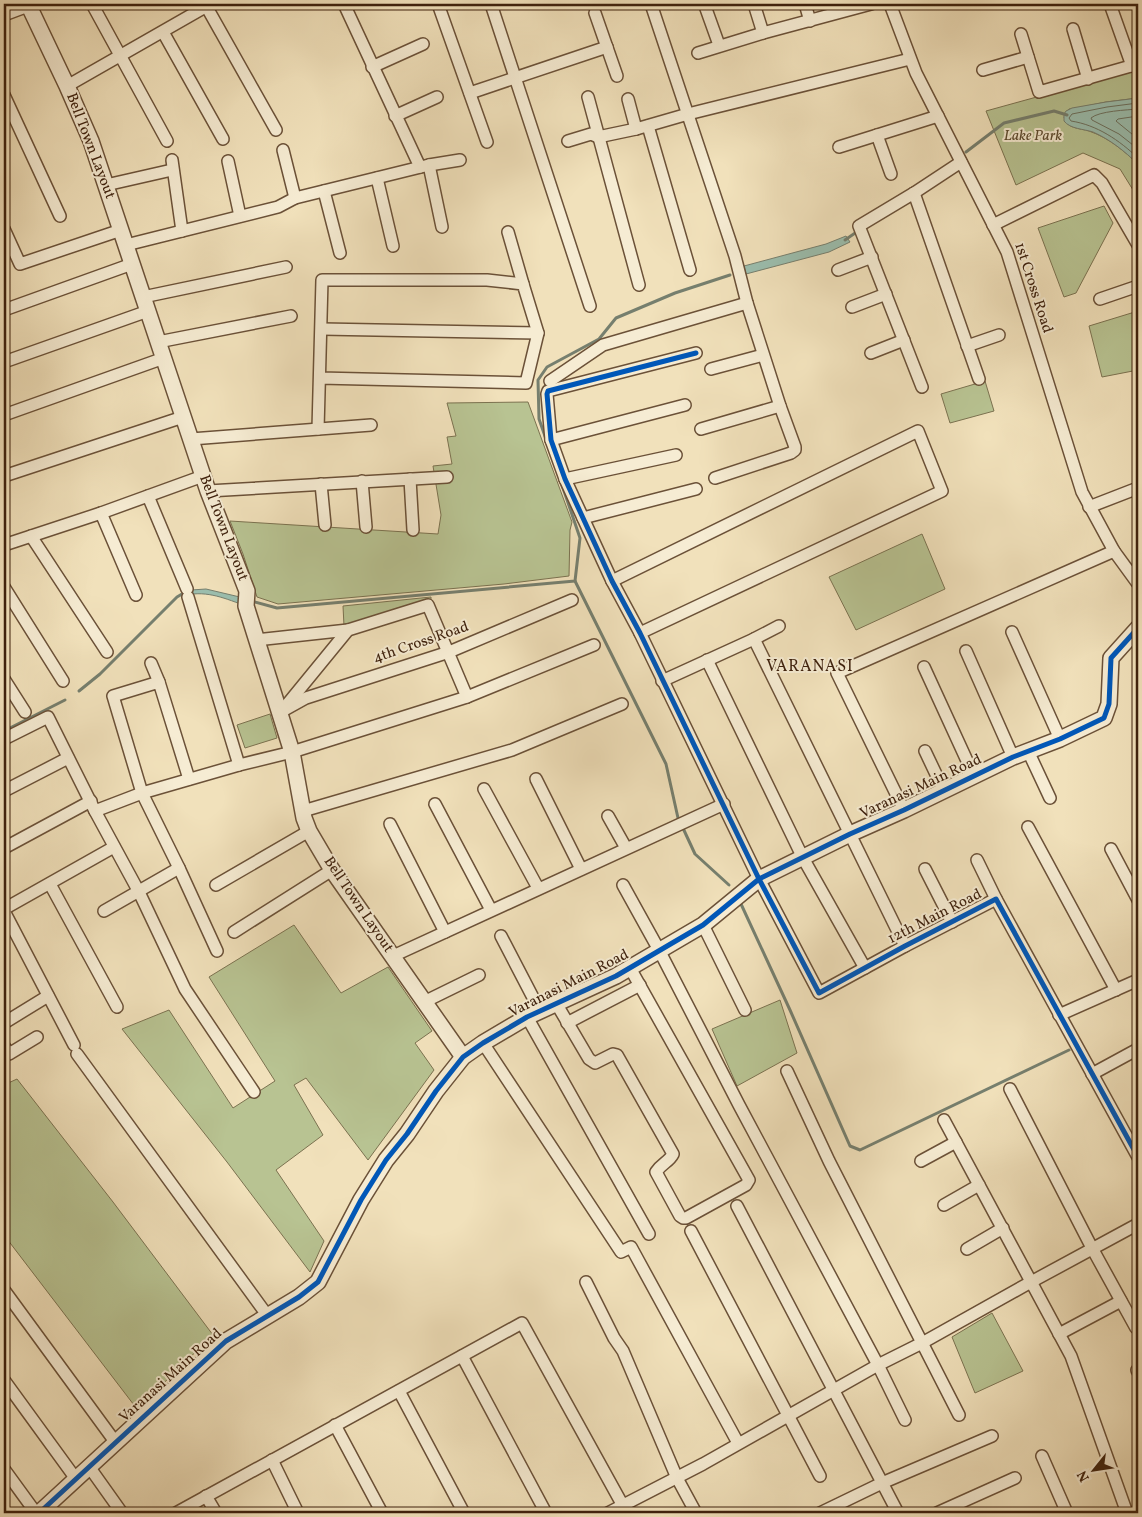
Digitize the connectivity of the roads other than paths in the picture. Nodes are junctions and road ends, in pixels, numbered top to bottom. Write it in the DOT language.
graph roads {
  1 [pos="92,4"];
  2 [pos="344,4"];
  3 [pos="438,4"];
  4 [pos="491,4"];
  5 [pos="651,4"];
  6 [pos="754,4"];
  7 [pos="805,4"];
  8 [pos="872,4"];
  9 [pos="890,4"];
  10 [pos="28,5"];
  11 [pos="206,5"];
  12 [pos="706,6"];
  13 [pos="1111,8"];
  14 [pos="595,13"];
  15 [pos="4,15"];
  16 [pos="810,21"];
  17 [pos="1073,29"];
  18 [pos="163,32"];
  19 [pos="763,33"];
  20 [pos="1021,34"];
  21 [pos="423,44"];
  22 [pos="719,45"];
  23 [pos="607,47"];
  24 [pos="698,53"];
  25 [pos="120,56"];
  26 [pos="1028,57"];
  27 [pos="910,59"];
  28 [pos="1135,65"];
  29 [pos="372,67"];
  30 [pos="983,70"];
  31 [pos="617,76"];
  32 [pos="516,78"];
  33 [pos="1088,79"];
  34 [pos="67,86"];
  35 [pos="470,93"];
  36 [pos="4,95"];
  37 [pos="437,97"];
  38 [pos="588,97"];
  39 [pos="628,99"];
  40 [pos="688,114"];
  41 [pos="394,116"];
  42 [pos="938,116"];
  43 [pos="648,126"];
  44 [pos="636,129"];
  45 [pos="276,130"];
  46 [pos="877,135"];
  47 [pos="598,137"];
  48 [pos="223,139"];
  49 [pos="166,141"];
  50 [pos="568,141"];
  51 [pos="487,142"];
  52 [pos="839,147"];
  53 [pos="283,150"];
  54 [pos="460,160"];
  55 [pos="228,161"];
  56 [pos="961,162"];
  57 [pos="424,166"];
  58 [pos="891,174"];
  59 [pos="377,178"];
  60 [pos="106,185"];
  61 [pos="324,191"];
  62 [pos="914,193"];
  63 [pos="296,198"];
  64 [pos="60,216"];
  65 [pos="240,216"];
  66 [pos="993,225"];
  67 [pos="442,227"];
  68 [pos="4,229"];
  69 [pos="121,230"];
  70 [pos="182,230"];
  71 [pos="508,232"];
  72 [pos="126,245"];
  73 [pos="393,246"];
  74 [pos="1138,246"];
  75 [pos="340,253"];
  76 [pos="872,258"];
  77 [pos="132,264"];
  78 [pos="286,267"];
  79 [pos="690,270"];
  80 [pos="838,270"];
  81 [pos="523,284"];
  82 [pos="639,285"];
  83 [pos="1138,286"];
  84 [pos="886,294"];
  85 [pos="1100,299"];
  86 [pos="747,303"];
  87 [pos="146,304"];
  88 [pos="590,306"];
  89 [pos="852,307"];
  90 [pos="4,310"];
  91 [pos="291,316"];
  92 [pos="322,329"];
  93 [pos="538,333"];
  94 [pos="999,335"];
  95 [pos="904,340"];
  96 [pos="158,342"];
  97 [pos="967,346"];
  98 [pos="696,353"];
  99 [pos="871,353"];
  100 [pos="763,355"];
  101 [pos="164,358"];
  102 [pos="4,362"];
  103 [pos="710,369"];
  104 [pos="320,378"];
  105 [pos="979,379"];
  106 [pos="550,381"];
  107 [pos="922,387"];
  108 [pos="685,405"];
  109 [pos="780,406"];
  110 [pos="4,415"];
  111 [pos="183,417"];
  112 [pos="371,425"];
  113 [pos="700,428"];
  114 [pos="318,429"];
  115 [pos="191,439"];
  116 [pos="550,440"];
  117 [pos="676,454"];
  118 [pos="4,476"];
  119 [pos="203,476"];
  120 [pos="447,477"];
  121 [pos="715,478"];
  122 [pos="410,479"];
  123 [pos="565,479"];
  124 [pos="362,481"];
  125 [pos="321,484"];
  126 [pos="1138,488"];
  127 [pos="696,489"];
  128 [pos="208,490"];
  129 [pos="148,496"];
  130 [pos="1090,507"];
  131 [pos="101,513"];
  132 [pos="583,518"];
  133 [pos="325,525"];
  134 [pos="366,526"];
  135 [pos="413,530"];
  136 [pos="31,536"];
  137 [pos="4,545"];
  138 [pos="1114,551"];
  139 [pos="612,581"];
  140 [pos="1138,584"];
  141 [pos="4,588"];
  142 [pos="136,594"];
  143 [pos="572,600"];
  144 [pos="779,626"];
  145 [pos="1138,628"];
  146 [pos="348,630"];
  147 [pos="1012,632"];
  148 [pos="640,633"];
  149 [pos="754,639"];
  150 [pos="256,640"];
  151 [pos="594,645"];
  152 [pos="966,651"];
  153 [pos="107,652"];
  154 [pos="449,652"];
  155 [pos="707,660"];
  156 [pos="151,663"];
  157 [pos="924,667"];
  158 [pos="4,679"];
  159 [pos="63,681"];
  160 [pos="662,681"];
  161 [pos="159,682"];
  162 [pos="468,697"];
  163 [pos="9,698"];
  164 [pos="622,704"];
  165 [pos="24,712"];
  166 [pos="279,714"];
  167 [pos="4,739"];
  168 [pos="1060,739"];
  169 [pos="925,751"];
  170 [pos="1028,751"];
  171 [pos="292,752"];
  172 [pos="1013,757"];
  173 [pos="68,758"];
  174 [pos="239,765"];
  175 [pos="974,776"];
  176 [pos="189,779"];
  177 [pos="536,779"];
  178 [pos="484,789"];
  179 [pos="944,791"];
  180 [pos="4,792"];
  181 [pos="142,793"];
  182 [pos="1050,798"];
  183 [pos="436,804"];
  184 [pos="724,804"];
  185 [pos="93,806"];
  186 [pos="904,810"];
  187 [pos="303,811"];
  188 [pos="608,816"];
  189 [pos="390,824"];
  190 [pos="1028,827"];
  191 [pos="309,831"];
  192 [pos="850,834"];
  193 [pos="114,847"];
  194 [pos="4,848"];
  195 [pos="626,848"];
  196 [pos="1111,849"];
  197 [pos="803,858"];
  198 [pos="977,860"];
  199 [pos="179,868"];
  200 [pos="581,869"];
  201 [pos="332,870"];
  202 [pos="925,870"];
  203 [pos="759,879"];
  204 [pos="50,884"];
  205 [pos="216,885"];
  206 [pos="623,885"];
  207 [pos="538,888"];
  208 [pos="139,892"];
  209 [pos="996,899"];
  210 [pos="1138,900"];
  211 [pos="4,910"];
  212 [pos="491,910"];
  213 [pos="104,911"];
  214 [pos="952,922"];
  215 [pos="703,925"];
  216 [pos="234,932"];
  217 [pos="445,932"];
  218 [pos="501,936"];
  219 [pos="905,946"];
  220 [pos="659,950"];
  221 [pos="217,951"];
  222 [pos="393,956"];
  223 [pos="630,968"];
  224 [pos="865,968"];
  225 [pos="480,975"];
  226 [pos="1138,980"];
  227 [pos="640,986"];
  228 [pos="1116,990"];
  229 [pos="48,996"];
  230 [pos="424,1002"];
  231 [pos="556,1003"];
  232 [pos="117,1007"];
  233 [pos="745,1010"];
  234 [pos="534,1014"];
  235 [pos="1059,1015"];
  236 [pos="4,1023"];
  237 [pos="568,1023"];
  238 [pos="37,1037"];
  239 [pos="483,1043"];
  240 [pos="4,1046"];
  241 [pos="1138,1049"];
  242 [pos="463,1057"];
  243 [pos="787,1071"];
  244 [pos="1092,1074"];
  245 [pos="1010,1089"];
  246 [pos="254,1092"];
  247 [pos="944,1120"];
  248 [pos="956,1142"];
  249 [pos="1138,1157"];
  250 [pos="921,1161"];
  251 [pos="979,1185"];
  252 [pos="944,1205"];
  253 [pos="737,1206"];
  254 [pos="1138,1224"];
  255 [pos="1003,1228"];
  256 [pos="691,1231"];
  257 [pos="649,1234"];
  258 [pos="1092,1248"];
  259 [pos="967,1249"];
  260 [pos="586,1282"];
  261 [pos="1031,1282"];
  262 [pos="4,1290"];
  263 [pos="1121,1301"];
  264 [pos="267,1316"];
  265 [pos="1136,1328"];
  266 [pos="1059,1334"];
  267 [pos="922,1343"];
  268 [pos="462,1356"];
  269 [pos="878,1365"];
  270 [pos="4,1380"];
  271 [pos="834,1390"];
  272 [pos="399,1391"];
  273 [pos="959,1415"];
  274 [pos="788,1416"];
  275 [pos="905,1420"];
  276 [pos="335,1425"];
  277 [pos="992,1436"];
  278 [pos="116,1443"];
  279 [pos="738,1443"];
  280 [pos="1042,1456"];
  281 [pos="272,1460"];
  282 [pos="90,1468"];
  283 [pos="4,1469"];
  284 [pos="820,1476"];
  285 [pos="677,1478"];
  286 [pos="1015,1478"];
  287 [pos="76,1479"];
  288 [pos="882,1483"];
  289 [pos="206,1496"];
  290 [pos="625,1509"];
  291 [pos="40,1512"];
  292 [pos="122,1513"];
  293 [pos="176,1513"];
  294 [pos="216,1513"];
  295 [pos="298,1513"];
  296 [pos="382,1513"];
  297 [pos="464,1513"];
  298 [pos="546,1513"];
  299 [pos="608,1513"];
  300 [pos="696,1513"];
  301 [pos="820,1513"];
  302 [pos="898,1513"];
  303 [pos="937,1513"];
  304 [pos="1067,1513"];
  305 [pos="1127,1513"];
  1 -- 25 [label="street"];
  2 -- 29 [label="street"];
  3 -- 35 [label="street"];
  4 -- 32 [label="street"];
  5 -- 40 [label="street"];
  6 -- 19 [label="street"];
  7 -- 16 [label="street"];
  8 -- 16 [label="street"];
  9 -- 27 [label="street, 1st Cross Road"];
  10 -- 15 [label="street"];
  10 -- 34 [label="street, Bell Town Layout"];
  11 -- 18 [label="street"];
  11 -- 45 [label="street"];
  12 -- 22 [label="street"];
  13 -- 28 [label="street"];
  14 -- 23 [label="street"];
  16 -- 19 [label="street"];
  17 -- 33 [label="street"];
  18 -- 25 [label="street"];
  18 -- 48 [label="street"];
  19 -- 22 [label="street"];
  20 -- 26 [label="street"];
  21 -- 29 [label="street"];
  22 -- 24 [label="street"];
  23 -- 31 [label="street"];
  23 -- 32 [label="street"];
  25 -- 34 [label="street"];
  25 -- 49 [label="street"];
  26 -- 30 [label="street"];
  26 -- 33 [label="street"];
  27 -- 40 [label="street"];
  27 -- 42 [label="street, 1st Cross Road"];
  28 -- 33 [label="street"];
  29 -- 41 [label="street"];
  32 -- 35 [label="street"];
  32 -- 88 [label="street"];
  34 -- 60 [label="street, Bell Town Layout"];
  35 -- 51 [label="street"];
  36 -- 64 [label="street"];
  37 -- 41 [label="street"];
  38 -- 47 [label="street"];
  39 -- 44 [label="street"];
  40 -- 43 [label="street"];
  40 -- 86 [label="street"];
  41 -- 57 [label="street"];
  42 -- 46 [label="street"];
  42 -- 56 [label="street, 1st Cross Road"];
  43 -- 44 [label="street"];
  43 -- 79 [label="street"];
  44 -- 47 [label="street"];
  46 -- 52 [label="street"];
  46 -- 58 [label="street"];
  47 -- 50 [label="street"];
  47 -- 82 [label="street"];
  53 -- 63 [label="street"];
  54 -- 57 [label="street"];
  55 -- 65 [label="street"];
  56 -- 62 [label="street"];
  56 -- 66 [label="street, 1st Cross Road"];
  57 -- 59 [label="street"];
  57 -- 67 [label="street"];
  59 -- 61 [label="street"];
  59 -- 73 [label="street"];
  60 -- 69 [label="street, Bell Town Layout"];
  60 -- 70 [label="street"];
  61 -- 63 [label="street"];
  61 -- 75 [label="street"];
  62 -- 76 [label="street"];
  62 -- 97 [label="street"];
  63 -- 65 [label="street"];
  65 -- 70 [label="street"];
  66 -- 74 [label="street"];
  66 -- 130 [label="street, 1st Cross Road"];
  68 -- 69 [label="street"];
  69 -- 72 [label="street, Bell Town Layout"];
  70 -- 72 [label="street"];
  71 -- 81 [label="street"];
  72 -- 77 [label="street, Bell Town Layout"];
  76 -- 80 [label="street"];
  76 -- 84 [label="street"];
  77 -- 87 [label="street, Bell Town Layout"];
  77 -- 90 [label="street"];
  78 -- 87 [label="street"];
  81 -- 92 [label="street"];
  81 -- 93 [label="street"];
  83 -- 85 [label="street"];
  84 -- 89 [label="street"];
  84 -- 95 [label="street"];
  86 -- 100 [label="street"];
  86 -- 106 [label="street"];
  87 -- 96 [label="street, Bell Town Layout"];
  87 -- 102 [label="street"];
  91 -- 96 [label="street"];
  92 -- 93 [label="street"];
  92 -- 104 [label="street"];
  93 -- 104 [label="street"];
  94 -- 97 [label="street"];
  95 -- 99 [label="street"];
  95 -- 107 [label="street"];
  96 -- 101 [label="street, Bell Town Layout"];
  97 -- 105 [label="street"];
  98 -- 116 [label="street"];
  100 -- 103 [label="street"];
  100 -- 109 [label="street"];
  101 -- 110 [label="street"];
  101 -- 111 [label="street, Bell Town Layout"];
  104 -- 114 [label="street"];
  108 -- 116 [label="street"];
  109 -- 113 [label="street"];
  109 -- 121 [label="street"];
  111 -- 115 [label="street, Bell Town Layout"];
  111 -- 118 [label="street"];
  112 -- 114 [label="street"];
  114 -- 115 [label="street"];
  115 -- 119 [label="street, Bell Town Layout"];
  116 -- 123 [label="street"];
  117 -- 123 [label="street"];
  119 -- 128 [label="street, Bell Town Layout"];
  119 -- 129 [label="street"];
  120 -- 122 [label="street"];
  122 -- 124 [label="street"];
  122 -- 135 [label="street"];
  123 -- 132 [label="street"];
  124 -- 125 [label="street"];
  124 -- 134 [label="street"];
  125 -- 128 [label="street"];
  125 -- 133 [label="street"];
  126 -- 130 [label="street"];
  127 -- 132 [label="street"];
  128 -- 150 [label="street, Bell Town Layout"];
  129 -- 131 [label="street"];
  129 -- 174 [label="street"];
  130 -- 138 [label="street, 1st Cross Road"];
  131 -- 136 [label="street"];
  131 -- 142 [label="street"];
  132 -- 139 [label="street"];
  136 -- 137 [label="street"];
  136 -- 153 [label="street"];
  138 -- 140 [label="street, 1st Cross Road"];
  138 -- 186 [label="street"];
  139 -- 148 [label="street"];
  139 -- 148 [label="street"];
  141 -- 159 [label="street"];
  143 -- 154 [label="street, 4th Cross Road"];
  144 -- 149 [label="street"];
  145 -- 168 [label="street, Varanasi Main Road"];
  146 -- 150 [label="street"];
  146 -- 154 [label="street"];
  146 -- 166 [label="street"];
  147 -- 168 [label="street"];
  148 -- 160 [label="street"];
  149 -- 155 [label="street"];
  149 -- 192 [label="street"];
  150 -- 166 [label="street, Bell Town Layout"];
  151 -- 162 [label="street"];
  152 -- 172 [label="street"];
  154 -- 162 [label="street"];
  154 -- 166 [label="street, 4th Cross Road"];
  155 -- 160 [label="street"];
  155 -- 197 [label="street"];
  156 -- 161 [label="street"];
  157 -- 175 [label="street"];
  158 -- 163 [label="street"];
  160 -- 184 [label="street"];
  161 -- 176 [label="street"];
  161 -- 181 [label="street"];
  162 -- 171 [label="street"];
  163 -- 165 [label="street"];
  164 -- 187 [label="street"];
  166 -- 171 [label="street, Bell Town Layout"];
  167 -- 173 [label="street"];
  168 -- 170 [label="street, Varanasi Main Road"];
  169 -- 179 [label="street"];
  170 -- 172 [label="street, Varanasi Main Road"];
  170 -- 182 [label="street"];
  171 -- 174 [label="street"];
  171 -- 187 [label="street, Bell Town Layout"];
  172 -- 175 [label="street, Varanasi Main Road"];
  173 -- 180 [label="street"];
  173 -- 185 [label="street"];
  174 -- 176 [label="street"];
  175 -- 179 [label="street, Varanasi Main Road"];
  176 -- 181 [label="street"];
  177 -- 200 [label="street"];
  178 -- 207 [label="street"];
  179 -- 186 [label="street, Varanasi Main Road"];
  181 -- 185 [label="street"];
  181 -- 199 [label="street"];
  183 -- 212 [label="street"];
  184 -- 195 [label="street"];
  184 -- 203 [label="street"];
  185 -- 193 [label="street"];
  185 -- 194 [label="street"];
  186 -- 192 [label="street, Varanasi Main Road"];
  187 -- 191 [label="street, Bell Town Layout"];
  188 -- 195 [label="street"];
  189 -- 217 [label="street"];
  190 -- 228 [label="street"];
  191 -- 201 [label="street, Bell Town Layout"];
  191 -- 205 [label="street"];
  192 -- 197 [label="street, Varanasi Main Road"];
  192 -- 219 [label="street"];
  193 -- 204 [label="street"];
  193 -- 208 [label="street"];
  195 -- 200 [label="street"];
  196 -- 210 [label="street"];
  197 -- 203 [label="street, Varanasi Main Road"];
  197 -- 224 [label="street"];
  198 -- 209 [label="street"];
  199 -- 208 [label="street"];
  199 -- 221 [label="street"];
  200 -- 207 [label="street"];
  201 -- 216 [label="street"];
  201 -- 222 [label="street, Bell Town Layout"];
  202 -- 214 [label="street"];
  203 -- 215 [label="street, Varanasi Main Road"];
  203 -- 224 [label="street, 12th Main Road"];
  204 -- 211 [label="street"];
  204 -- 232 [label="street"];
  206 -- 220 [label="street"];
  207 -- 212 [label="street"];
  208 -- 213 [label="street"];
  208 -- 246 [label="street"];
  209 -- 214 [label="street, 12th Main Road"];
  209 -- 235 [label="street, 12th Main Road"];
  211 -- 229 [label="street"];
  212 -- 217 [label="street"];
  214 -- 219 [label="street, 12th Main Road"];
  215 -- 220 [label="street, Varanasi Main Road"];
  215 -- 233 [label="street"];
  217 -- 222 [label="street"];
  218 -- 234 [label="street"];
  219 -- 224 [label="street, 12th Main Road"];
  220 -- 223 [label="street, Varanasi Main Road"];
  220 -- 269 [label="street"];
  222 -- 230 [label="street, Bell Town Layout"];
  223 -- 227 [label="street"];
  223 -- 231 [label="street, Varanasi Main Road"];
  225 -- 230 [label="street"];
  226 -- 228 [label="street"];
  227 -- 237 [label="street"];
  227 -- 237 [label="street"];
  228 -- 235 [label="street"];
  229 -- 236 [label="street"];
  229 -- 264 [label="street"];
  230 -- 242 [label="street, Bell Town Layout"];
  231 -- 234 [label="street, Varanasi Main Road"];
  231 -- 237 [label="street"];
  234 -- 239 [label="street, Varanasi Main Road"];
  234 -- 257 [label="street"];
  235 -- 244 [label="street, 12th Main Road"];
  238 -- 240 [label="street"];
  239 -- 242 [label="street, Varanasi Main Road"];
  239 -- 279 [label="street"];
  241 -- 244 [label="street"];
  242 -- 264 [label="street, Varanasi Main Road"];
  243 -- 267 [label="street"];
  244 -- 249 [label="street, 12th Main Road"];
  245 -- 258 [label="street"];
  247 -- 248 [label="street"];
  248 -- 250 [label="street"];
  248 -- 251 [label="street"];
  251 -- 252 [label="street"];
  251 -- 255 [label="street"];
  253 -- 271 [label="street"];
  254 -- 258 [label="street"];
  255 -- 259 [label="street"];
  255 -- 261 [label="street"];
  256 -- 274 [label="street"];
  258 -- 261 [label="street"];
  258 -- 263 [label="street"];
  260 -- 285 [label="street"];
  261 -- 266 [label="street"];
  261 -- 267 [label="street"];
  262 -- 278 [label="street"];
  263 -- 265 [label="street"];
  263 -- 266 [label="street"];
  264 -- 278 [label="street, Varanasi Main Road"];
  266 -- 305 [label="street"];
  267 -- 269 [label="street"];
  267 -- 273 [label="street"];
  268 -- 272 [label="street"];
  268 -- 290 [label="street"];
  268 -- 298 [label="street"];
  269 -- 271 [label="street"];
  269 -- 275 [label="street"];
  270 -- 287 [label="street"];
  271 -- 274 [label="street"];
  271 -- 288 [label="street"];
  272 -- 276 [label="street"];
  272 -- 297 [label="street"];
  274 -- 279 [label="street"];
  274 -- 284 [label="street"];
  276 -- 281 [label="street"];
  276 -- 296 [label="street"];
  277 -- 288 [label="street"];
  278 -- 282 [label="street, Varanasi Main Road"];
  279 -- 285 [label="street"];
  280 -- 304 [label="street"];
  281 -- 289 [label="street"];
  281 -- 295 [label="street"];
  282 -- 287 [label="street, Varanasi Main Road"];
  282 -- 292 [label="street"];
  283 -- 291 [label="street"];
  285 -- 290 [label="street"];
  285 -- 300 [label="street"];
  286 -- 303 [label="street"];
  287 -- 291 [label="street, Varanasi Main Road"];
  288 -- 301 [label="street"];
  288 -- 302 [label="street"];
  289 -- 293 [label="street"];
  289 -- 294 [label="street"];
  290 -- 299 [label="street"];
}
